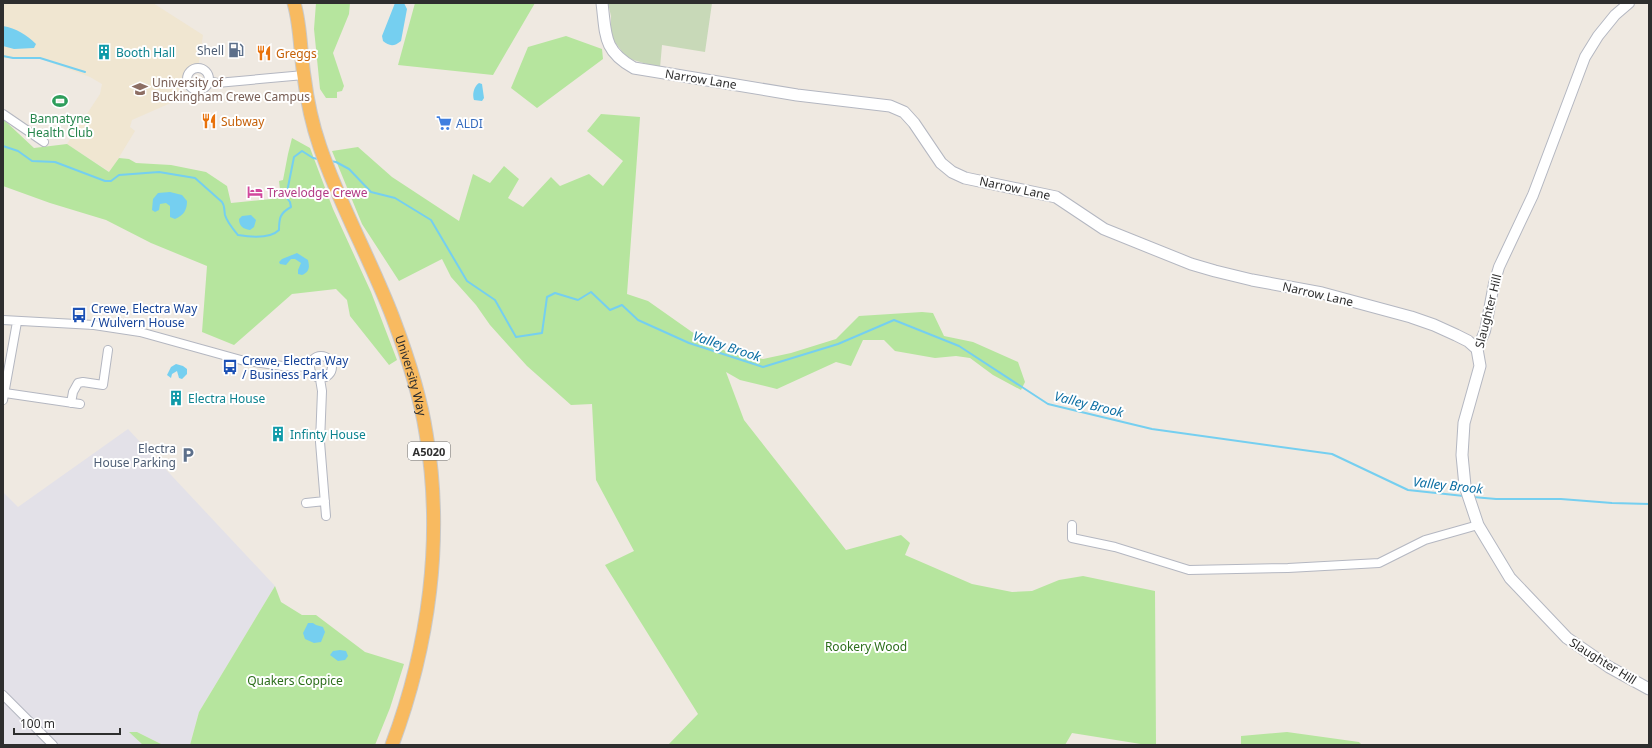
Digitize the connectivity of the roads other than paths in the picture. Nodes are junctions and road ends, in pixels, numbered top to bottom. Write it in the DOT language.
graph roads {
  1 [pos="294,3"];
  2 [pos="301,3"];
  3 [pos="602,3"];
  4 [pos="1628,3"];
  5 [pos="298,19"];
  6 [pos="304,75"];
  7 [pos="208,81"];
  8 [pos="3,114"];
  9 [pos="44,142"];
  10 [pos="3,320"];
  11 [pos="17,322"];
  12 [pos="1477,349"];
  13 [pos="108,350"];
  14 [pos="309,367"];
  15 [pos="320,379"];
  16 [pos="4,397"];
  17 [pos="71,403"];
  18 [pos="80,404"];
  19 [pos="325,501"];
  20 [pos="306,503"];
  21 [pos="326,516"];
  22 [pos="1072,525"];
  23 [pos="1478,525"];
  24 [pos="1649,689"];
  25 [pos="3,695"];
  26 [pos="53,745"];
  27 [pos="392,745"];
  1 -- 5 [label="highway, University Way / A5020"];
  2 -- 5 [label="highway, University Way / A5020"];
  3 -- 12 [label="main road, Narrow Lane"];
  4 -- 12 [label="street, Slaughter Hill"];
  5 -- 6 [label="highway, University Way / A5020"];
  6 -- 7 [label="street"];
  6 -- 27 [label="highway, University Way / A5020"];
  8 -- 9 [label="street"];
  10 -- 11 [label="street"];
  11 -- 14 [label="street"];
  11 -- 16 [label="street"];
  12 -- 23 [label="main road, Slaughter Hill"];
  13 -- 17 [label="street"];
  14 -- 15 [label="street"];
  14 -- 15 [label="street"];
  15 -- 19 [label="street"];
  16 -- 17 [label="street"];
  17 -- 18 [label="street"];
  19 -- 20 [label="street"];
  19 -- 21 [label="street"];
  22 -- 23 [label="street"];
  23 -- 24 [label="main road, Slaughter Hill"];
  25 -- 26 [label="street"];
}
